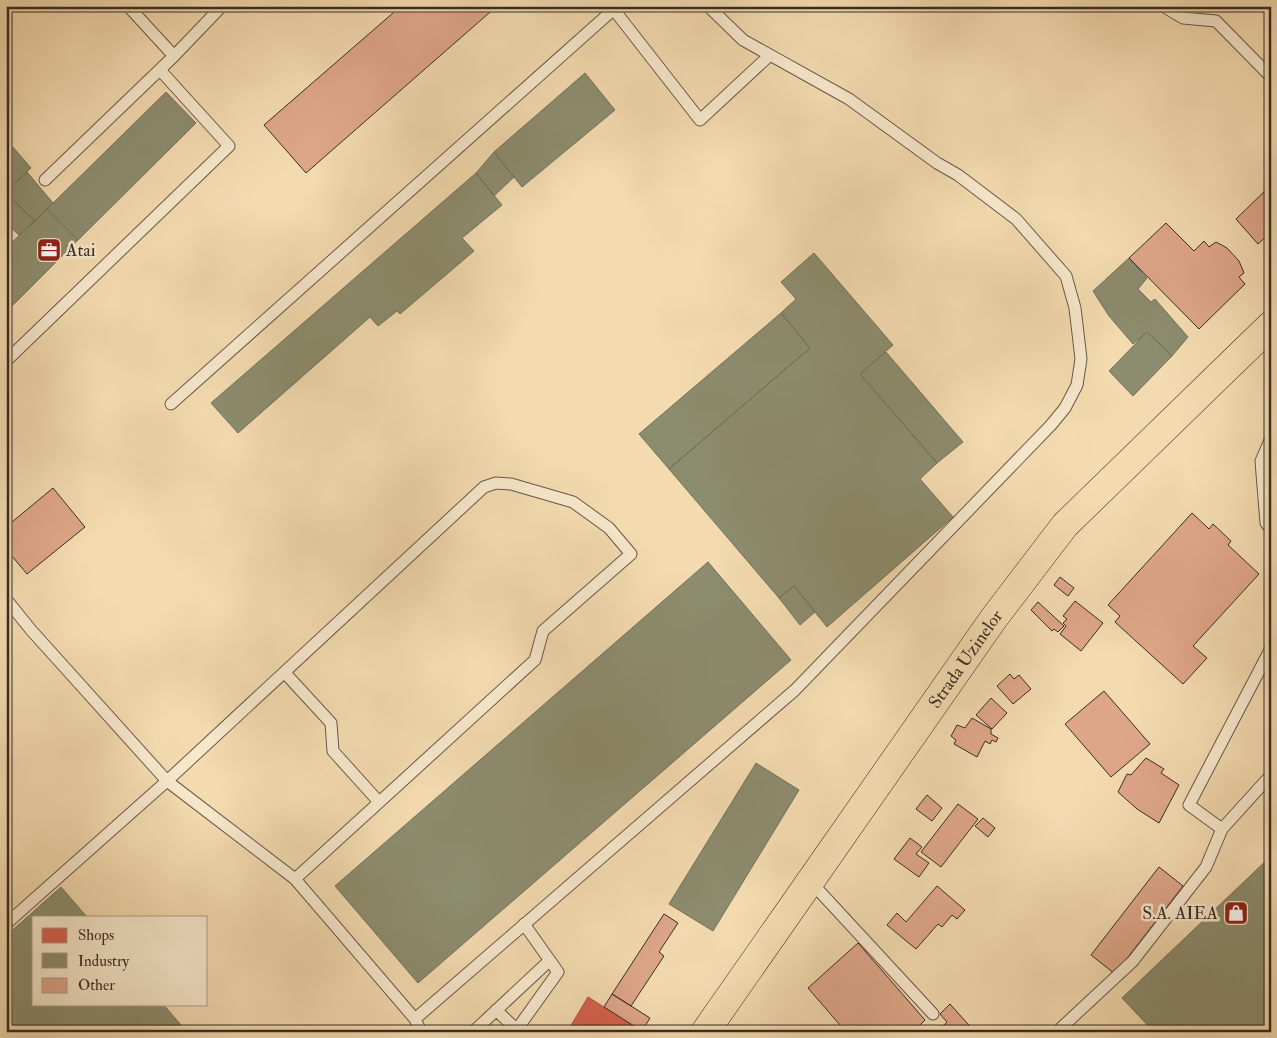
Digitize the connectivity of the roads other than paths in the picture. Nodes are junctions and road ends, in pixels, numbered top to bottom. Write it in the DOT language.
graph roads {
  1 [pos="128,6"];
  2 [pos="222,6"];
  3 [pos="708,6"];
  4 [pos="1163,6"];
  5 [pos="613,8"];
  6 [pos="770,55"];
  7 [pos="174,56"];
  8 [pos="160,70"];
  9 [pos="1271,77"];
  10 [pos="46,180"];
  11 [pos="1271,325"];
  12 [pos="6,361"];
  13 [pos="171,404"];
  14 [pos="1271,438"];
  15 [pos="1271,529"];
  16 [pos="6,599"];
  17 [pos="1271,648"];
  18 [pos="285,673"];
  19 [pos="1271,775"];
  20 [pos="167,781"];
  21 [pos="379,802"];
  22 [pos="1222,829"];
  23 [pos="295,879"];
  24 [pos="810,880"];
  25 [pos="6,924"];
  26 [pos="524,924"];
  27 [pos="549,961"];
  28 [pos="496,1010"];
  29 [pos="933,1014"];
  30 [pos="415,1018"];
  31 [pos="1061,1028"];
  32 [pos="516,1031"];
  33 [pos="421,1032"];
  34 [pos="473,1032"];
  35 [pos="705,1032"];
  1 -- 7 [label="lane"];
  2 -- 7 [label="lane"];
  3 -- 6 [label="lane"];
  4 -- 9 [label="lane"];
  5 -- 6 [label="lane"];
  5 -- 13 [label="lane"];
  6 -- 26 [label="lane"];
  7 -- 8 [label="lane"];
  8 -- 10 [label="lane"];
  8 -- 12 [label="lane"];
  11 -- 24 [label="main road, Strada Uzinelor"];
  14 -- 15 [label="lane"];
  16 -- 20 [label="lane"];
  17 -- 22 [label="lane"];
  18 -- 20 [label="lane"];
  18 -- 21 [label="lane"];
  18 -- 21 [label="lane"];
  19 -- 22 [label="lane"];
  20 -- 23 [label="lane"];
  20 -- 25 [label="lane"];
  21 -- 23 [label="lane"];
  22 -- 31 [label="lane"];
  23 -- 30 [label="lane"];
  24 -- 29 [label="lane"];
  24 -- 35 [label="main road, Strada Uzinelor"];
  26 -- 27 [label="lane"];
  26 -- 30 [label="lane"];
  27 -- 28 [label="lane"];
  27 -- 32 [label="lane"];
  28 -- 32 [label="lane"];
  28 -- 34 [label="lane"];
  30 -- 33 [label="lane"];
}
